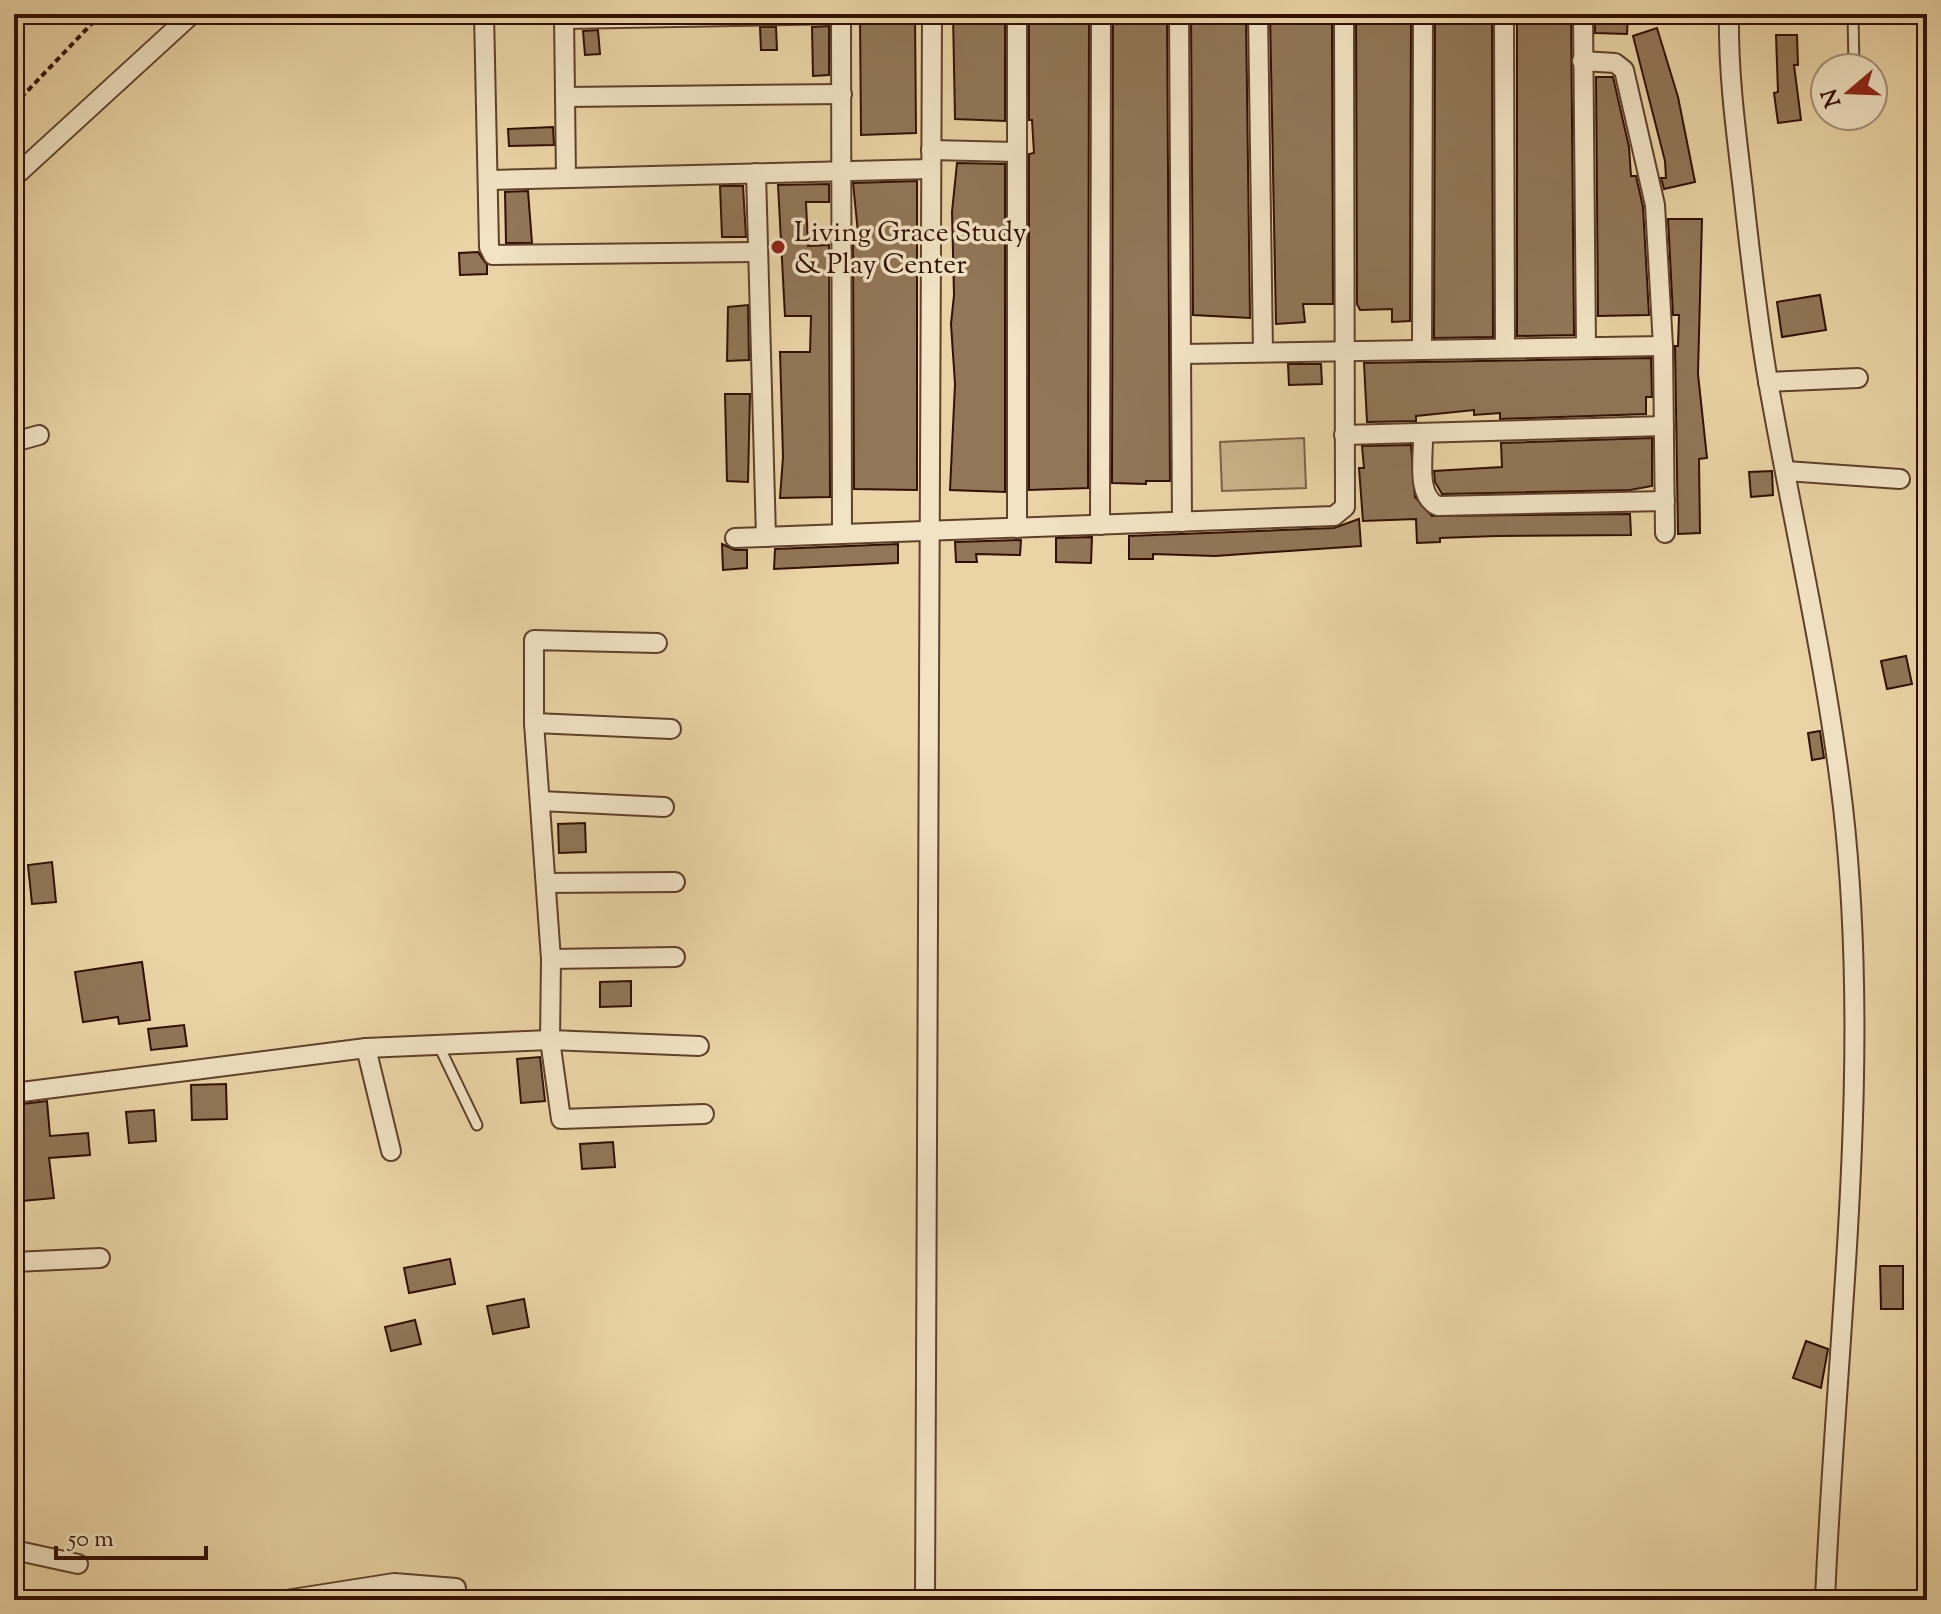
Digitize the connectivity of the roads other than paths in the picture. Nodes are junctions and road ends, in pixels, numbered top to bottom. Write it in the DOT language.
graph roads {
  1 [pos="192,14"];
  2 [pos="484,14"];
  3 [pos="932,14"];
  4 [pos="1017,14"];
  5 [pos="1101,14"];
  6 [pos="1179,14"];
  7 [pos="1258,14"];
  8 [pos="1344,14"];
  9 [pos="1423,14"];
  10 [pos="1504,14"];
  11 [pos="1583,14"];
  12 [pos="1729,14"];
  13 [pos="1853,14"];
  14 [pos="564,16"];
  15 [pos="1854,52"];
  16 [pos="1582,61"];
  17 [pos="842,94"];
  18 [pos="565,97"];
  19 [pos="1016,152"];
  20 [pos="931,160"];
  21 [pos="843,171"];
  22 [pos="756,173"];
  23 [pos="14,177"];
  24 [pos="566,178"];
  25 [pos="489,180"];
  26 [pos="755,252"];
  27 [pos="1663,346"];
  28 [pos="1586,347"];
  29 [pos="1505,348"];
  30 [pos="1422,350"];
  31 [pos="1343,351"];
  32 [pos="1263,352"];
  33 [pos="1183,354"];
  34 [pos="1858,378"];
  35 [pos="1768,382"];
  36 [pos="1664,426"];
  37 [pos="1423,434"];
  38 [pos="39,435"];
  39 [pos="1344,435"];
  40 [pos="14,442"];
  41 [pos="1786,471"];
  42 [pos="1900,479"];
  43 [pos="1665,501"];
  44 [pos="1182,522"];
  45 [pos="1100,525"];
  46 [pos="1017,528"];
  47 [pos="931,531"];
  48 [pos="1665,533"];
  49 [pos="842,534"];
  50 [pos="766,537"];
  51 [pos="735,538"];
  52 [pos="657,643"];
  53 [pos="534,723"];
  54 [pos="671,729"];
  55 [pos="540,801"];
  56 [pos="664,807"];
  57 [pos="675,882"];
  58 [pos="546,883"];
  59 [pos="675,957"];
  60 [pos="551,959"];
  61 [pos="550,1040"];
  62 [pos="439,1046"];
  63 [pos="699,1046"];
  64 [pos="366,1048"];
  65 [pos="14,1093"];
  66 [pos="704,1114"];
  67 [pos="477,1125"];
  68 [pos="391,1151"];
  69 [pos="100,1258"];
  70 [pos="14,1262"];
  71 [pos="14,1550"];
  72 [pos="78,1564"];
  73 [pos="456,1588"];
  74 [pos="286,1600"];
  75 [pos="925,1600"];
  76 [pos="1825,1600"];
  1 -- 23 [label="street"];
  2 -- 25 [label="street"];
  3 -- 20 [label="street"];
  4 -- 19 [label="street"];
  5 -- 45 [label="street"];
  6 -- 33 [label="street"];
  7 -- 32 [label="street"];
  8 -- 31 [label="street"];
  9 -- 30 [label="street"];
  10 -- 29 [label="street"];
  11 -- 16 [label="street"];
  12 -- 35 [label="street"];
  13 -- 15 [label="lane"];
  14 -- 17 [label="street"];
  14 -- 18 [label="street"];
  16 -- 27 [label="street"];
  16 -- 28 [label="street"];
  17 -- 18 [label="street"];
  17 -- 21 [label="street"];
  18 -- 24 [label="street"];
  19 -- 20 [label="street"];
  19 -- 46 [label="street"];
  20 -- 21 [label="street"];
  20 -- 47 [label="street"];
  21 -- 22 [label="street"];
  21 -- 49 [label="street"];
  22 -- 24 [label="street"];
  22 -- 26 [label="street"];
  24 -- 25 [label="street"];
  25 -- 26 [label="street"];
  26 -- 50 [label="street"];
  27 -- 28 [label="street"];
  27 -- 36 [label="street"];
  28 -- 29 [label="street"];
  29 -- 30 [label="street"];
  30 -- 31 [label="street"];
  31 -- 32 [label="street"];
  31 -- 39 [label="street"];
  32 -- 33 [label="street"];
  33 -- 44 [label="street"];
  34 -- 35 [label="street"];
  35 -- 41 [label="street"];
  36 -- 37 [label="street"];
  36 -- 43 [label="street"];
  37 -- 39 [label="street"];
  37 -- 43 [label="street"];
  38 -- 40 [label="street"];
  39 -- 44 [label="street"];
  41 -- 42 [label="street"];
  41 -- 76 [label="street"];
  43 -- 48 [label="street"];
  44 -- 45 [label="street"];
  45 -- 46 [label="street"];
  46 -- 47 [label="street"];
  47 -- 49 [label="street"];
  47 -- 75 [label="street"];
  49 -- 50 [label="street"];
  50 -- 51 [label="street"];
  52 -- 53 [label="street"];
  53 -- 54 [label="street"];
  53 -- 55 [label="street"];
  55 -- 56 [label="street"];
  55 -- 58 [label="street"];
  57 -- 58 [label="street"];
  58 -- 60 [label="street"];
  59 -- 60 [label="street"];
  60 -- 61 [label="street"];
  61 -- 62 [label="street"];
  61 -- 63 [label="street"];
  61 -- 66 [label="street"];
  62 -- 64 [label="street"];
  62 -- 67 [label="lane"];
  64 -- 65 [label="street"];
  64 -- 68 [label="street"];
  69 -- 70 [label="street"];
  71 -- 72 [label="street"];
  73 -- 74 [label="street"];
}
